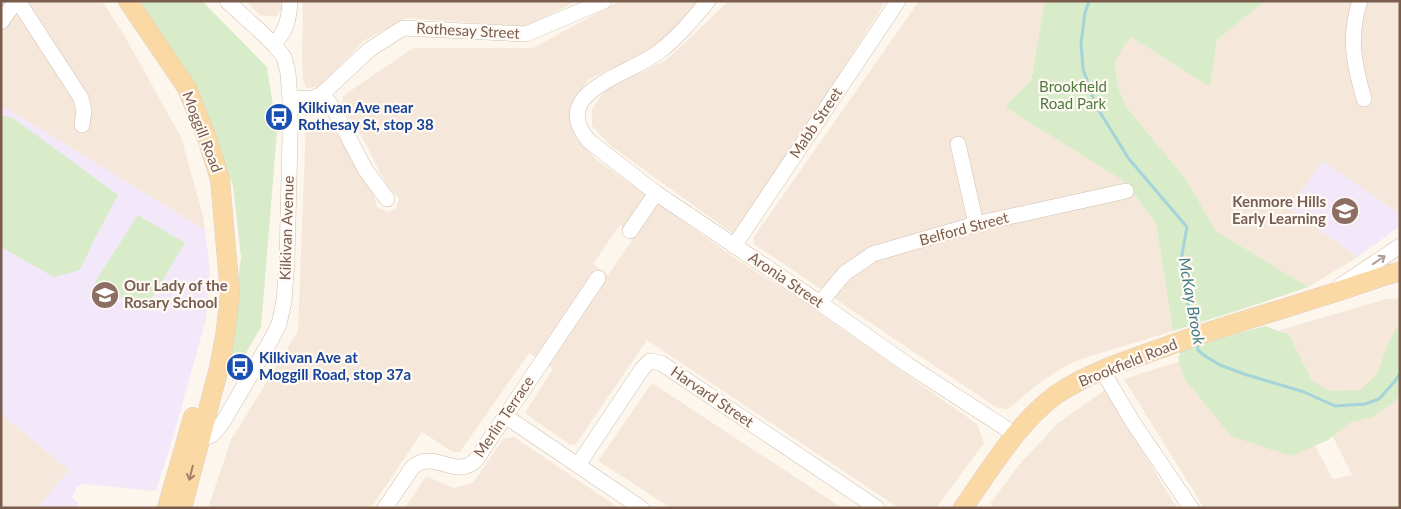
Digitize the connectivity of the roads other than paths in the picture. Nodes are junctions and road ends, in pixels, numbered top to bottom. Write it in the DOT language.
graph roads {
  1 [pos="17,1"];
  2 [pos="128,1"];
  3 [pos="227,1"];
  4 [pos="290,1"];
  5 [pos="604,1"];
  6 [pos="708,1"];
  7 [pos="898,1"];
  8 [pos="1360,1"];
  9 [pos="1,22"];
  10 [pos="274,45"];
  11 [pos="322,94"];
  12 [pos="290,99"];
  13 [pos="1364,99"];
  14 [pos="82,125"];
  15 [pos="958,144"];
  16 [pos="1126,191"];
  17 [pos="656,193"];
  18 [pos="386,200"];
  19 [pos="976,224"];
  20 [pos="630,232"];
  21 [pos="734,246"];
  22 [pos="1400,246"];
  23 [pos="1400,271"];
  24 [pos="598,278"];
  25 [pos="1328,294"];
  26 [pos="820,303"];
  27 [pos="1102,370"];
  28 [pos="505,416"];
  29 [pos="194,435"];
  30 [pos="1016,435"];
  31 [pos="578,465"];
  32 [pos="167,508"];
  33 [pos="182,508"];
  34 [pos="385,508"];
  35 [pos="641,508"];
  36 [pos="877,508"];
  37 [pos="962,508"];
  38 [pos="1191,508"];
  1 -- 9 [label="street"];
  1 -- 14 [label="street"];
  2 -- 29 [label="main road, Moggill Road"];
  3 -- 10 [label="street, Kilkivan Avenue"];
  4 -- 10 [label="street"];
  5 -- 11 [label="street, Rothesay Street"];
  6 -- 17 [label="street, Aronia Street"];
  7 -- 21 [label="street, Mabb Street"];
  8 -- 13 [label="street"];
  10 -- 12 [label="street, Kilkivan Avenue"];
  11 -- 12 [label="street"];
  11 -- 18 [label="street"];
  12 -- 29 [label="street, Kilkivan Avenue"];
  15 -- 19 [label="street"];
  16 -- 19 [label="street, Belford Street"];
  17 -- 20 [label="street"];
  17 -- 21 [label="street, Aronia Street"];
  19 -- 26 [label="street, Belford Street"];
  21 -- 26 [label="street, Aronia Street"];
  25 -- 22 [label="street, one-way"];
  23 -- 25 [label="main road, Brookfield Road"];
  24 -- 28 [label="street, Merlin Terrace"];
  25 -- 27 [label="main road, Brookfield Road"];
  26 -- 30 [label="street, Aronia Street"];
  27 -- 30 [label="main road, Brookfield Road"];
  27 -- 38 [label="street"];
  28 -- 31 [label="street"];
  28 -- 34 [label="street, Merlin Terrace"];
  29 -- 32 [label="main road, Moggill Road"];
  29 -- 33 [label="main road, Moggill Road, one-way"];
  30 -- 37 [label="main road, Brookfield Road"];
  31 -- 35 [label="street"];
  31 -- 36 [label="street, Harvard Street"];
}
